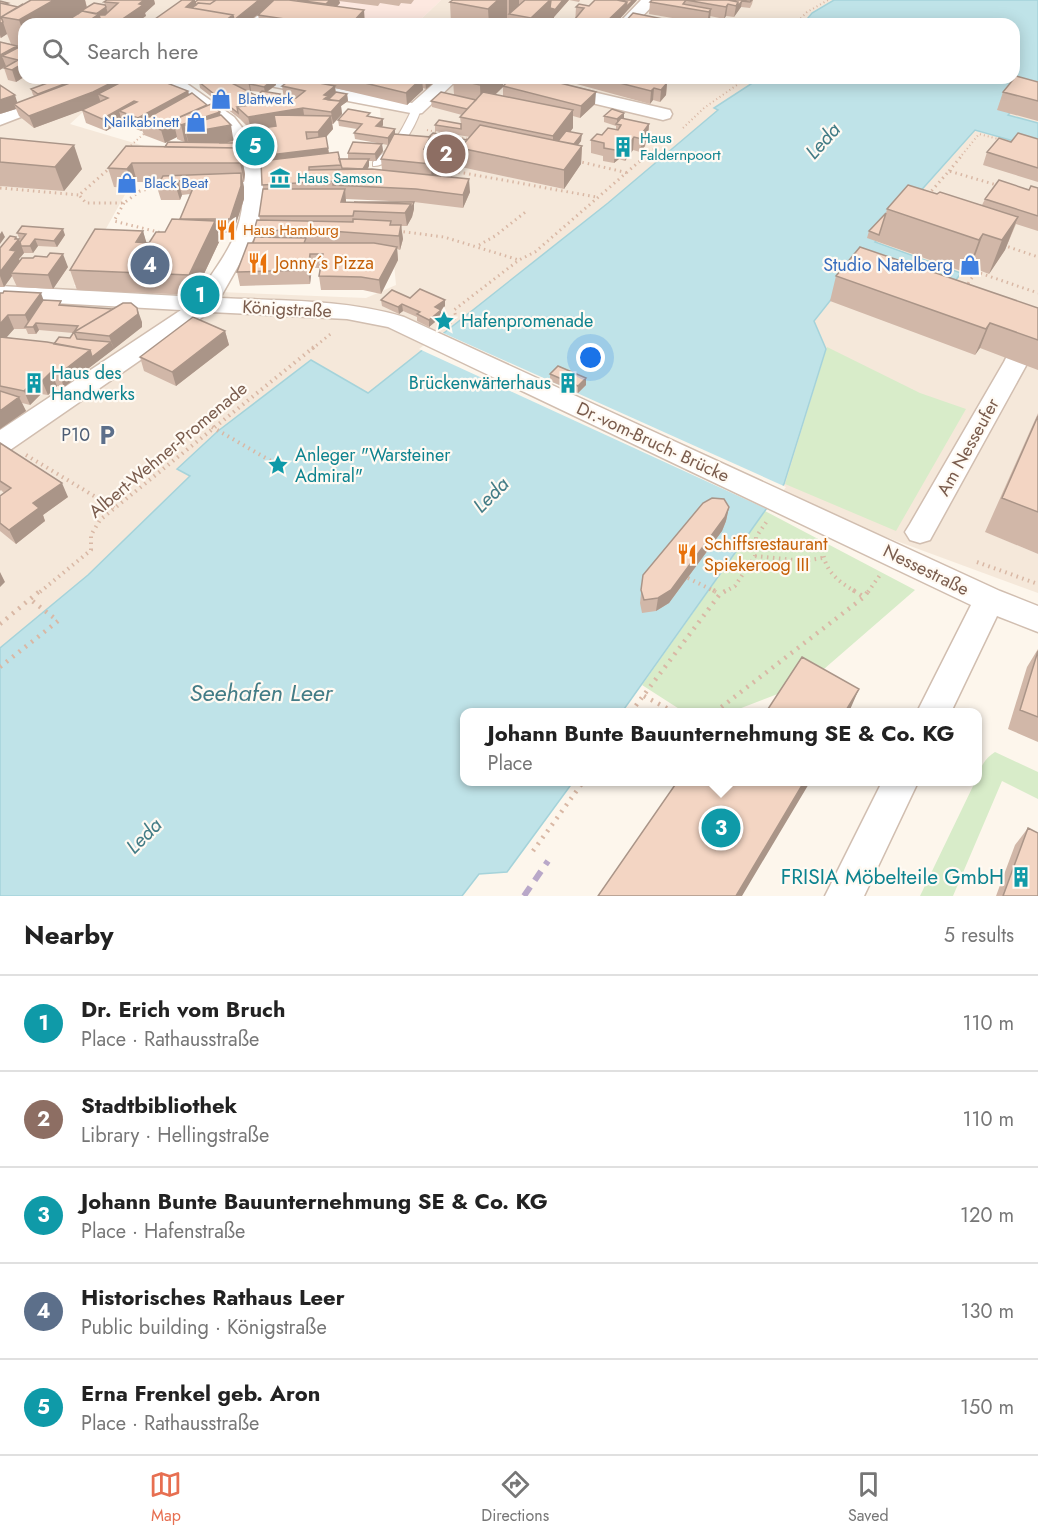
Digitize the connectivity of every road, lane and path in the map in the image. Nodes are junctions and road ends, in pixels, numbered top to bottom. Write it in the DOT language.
graph roads {
  1 [pos="284,0"];
  2 [pos="650,0"];
  3 [pos="828,0"];
  4 [pos="263,18"];
  5 [pos="636,18"];
  6 [pos="801,18"];
  7 [pos="90,84"];
  8 [pos="188,84"];
  9 [pos="283,84"];
  10 [pos="445,84"];
  11 [pos="563,84"];
  12 [pos="738,84"];
  13 [pos="663,114"];
  14 [pos="2,118"];
  15 [pos="414,118"];
  16 [pos="156,126"];
  17 [pos="681,129"];
  18 [pos="674,133"];
  19 [pos="483,142"];
  20 [pos="1008,142"];
  21 [pos="125,152"];
  22 [pos="572,160"];
  23 [pos="376,164"];
  24 [pos="112,166"];
  25 [pos="442,169"];
  26 [pos="949,171"];
  27 [pos="628,173"];
  28 [pos="161,186"];
  29 [pos="1005,187"];
  30 [pos="0,188"];
  31 [pos="79,195"];
  32 [pos="596,197"];
  33 [pos="927,197"];
  34 [pos="124,203"];
  35 [pos="528,210"];
  36 [pos="393,231"];
  37 [pos="162,233"];
  38 [pos="169,235"];
  39 [pos="159,242"];
  40 [pos="996,243"];
  41 [pos="478,246"];
  42 [pos="1038,257"];
  43 [pos="519,260"];
  44 [pos="965,268"];
  45 [pos="976,272"];
  46 [pos="963,291"];
  47 [pos="0,292"];
  48 [pos="1038,292"];
  49 [pos="204,305"];
  50 [pos="456,317"];
  51 [pos="339,327"];
  52 [pos="425,336"];
  53 [pos="1016,362"];
  54 [pos="212,427"];
  55 [pos="1,442"];
  56 [pos="278,465"];
  57 [pos="114,508"];
  58 [pos="767,520"];
  59 [pos="821,520"];
  60 [pos="920,532"];
  61 [pos="892,554"];
  62 [pos="755,556"];
  63 [pos="822,558"];
  64 [pos="688,578"];
  65 [pos="720,594"];
  66 [pos="864,597"];
  67 [pos="31,600"];
  68 [pos="989,600"];
  69 [pos="1038,619"];
  70 [pos="0,624"];
  71 [pos="0,667"];
  72 [pos="644,696"];
  73 [pos="634,708"];
  74 [pos="666,708"];
  75 [pos="721,708"];
  76 [pos="936,708"];
  77 [pos="580,786"];
  78 [pos="898,786"];
  79 [pos="533,851"];
  80 [pos="844,896"];
  1 -- 4 [label="street"];
  2 -- 5 [label="street"];
  3 -- 6 [label="path"];
  7 -- 14 [label="street"];
  8 -- 49 [label="street"];
  9 -- 15 [label="street"];
  10 -- 15 [label="street"];
  11 -- 13 [label="street"];
  12 -- 17 [label="path"];
  15 -- 19 [label="path"];
  15 -- 23 [label="lane"];
  16 -- 21 [label="path"];
  18 -- 27 [label="path"];
  20 -- 26 [label="path"];
  22 -- 27 [label="path"];
  24 -- 31 [label="path"];
  25 -- 32 [label="path"];
  26 -- 29 [label="path"];
  26 -- 33 [label="path"];
  27 -- 32 [label="path"];
  28 -- 34 [label="path"];
  30 -- 31 [label="path"];
  31 -- 34 [label="path"];
  32 -- 43 [label="path"];
  34 -- 37 [label="path"];
  35 -- 41 [label="path"];
  36 -- 41 [label="path"];
  37 -- 38 [label="path"];
  37 -- 39 [label="path"];
  40 -- 42 [label="path"];
  41 -- 43 [label="path"];
  43 -- 50 [label="path"];
  44 -- 45 [label="path"];
  45 -- 46 [label="path"];
  45 -- 48 [label="path"];
  47 -- 49 [label="street, Königstraße"];
  49 -- 52 [label="street, Königstraße"];
  49 -- 55 [label="street"];
  51 -- 54 [label="path, Albert-Wehner-Promenade"];
  52 -- 59 [label="street, Dr.-vom-Bruch- Brücke"];
  53 -- 60 [label="street, Am Nesseufer"];
  54 -- 56 [label="path"];
  54 -- 57 [label="path, Albert-Wehner-Promenade"];
  55 -- 57 [label="path"];
  57 -- 67 [label="path, Albert-Wehner-Promenade"];
  58 -- 62 [label="path"];
  59 -- 61 [label="street, Nessestraße"];
  59 -- 63 [label="path"];
  61 -- 66 [label="path"];
  61 -- 68 [label="street, Nessestraße"];
  62 -- 63 [label="path"];
  62 -- 65 [label="path"];
  63 -- 66 [label="path"];
  64 -- 65 [label="path"];
  65 -- 72 [label="path"];
  66 -- 75 [label="path"];
  67 -- 70 [label="path, Albert-Wehner-Promenade"];
  67 -- 71 [label="path"];
  68 -- 69 [label="street, Nessestraße"];
  68 -- 76 [label="street"];
  72 -- 73 [label="path"];
  72 -- 74 [label="path"];
  77 -- 79 [label="path"];
  78 -- 80 [label="street"];
}
